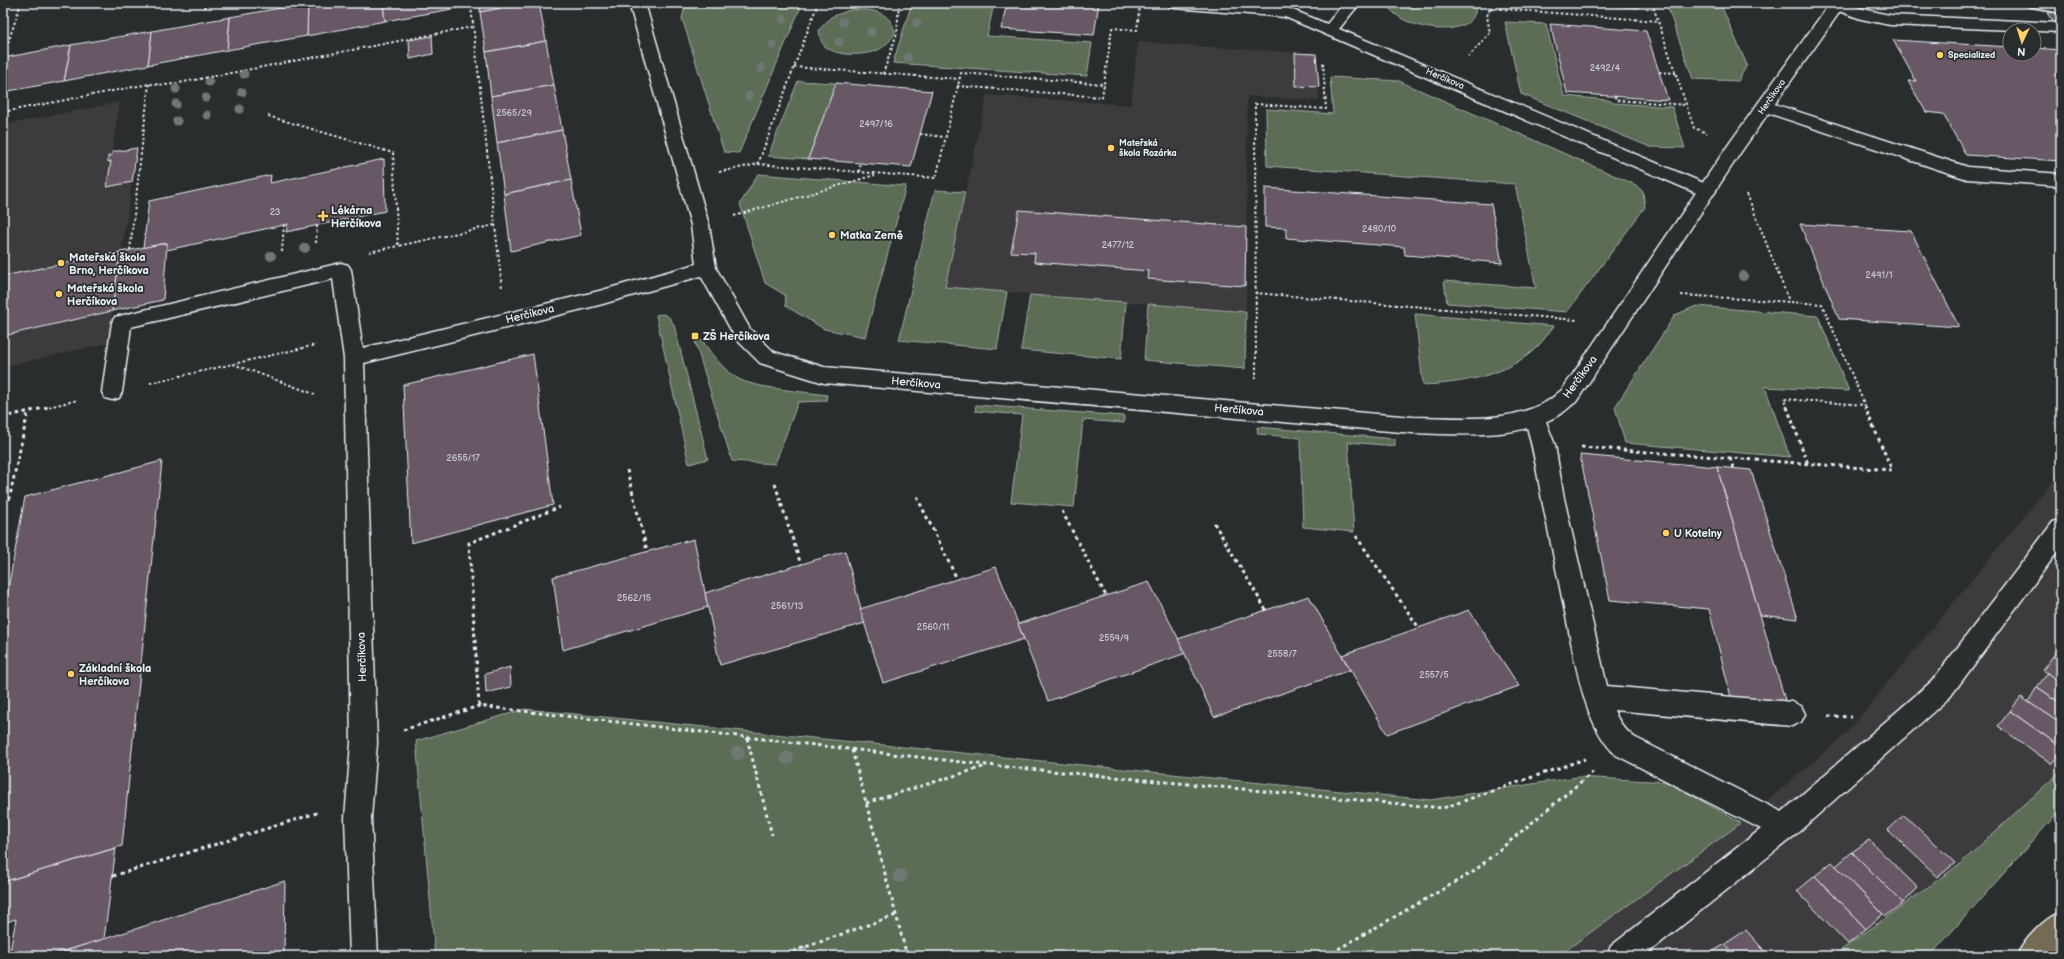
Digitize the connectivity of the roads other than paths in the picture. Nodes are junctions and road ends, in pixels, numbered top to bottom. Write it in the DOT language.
graph roads {
  1 [pos="637,3"];
  2 [pos="1174,3"];
  3 [pos="1352,3"];
  4 [pos="2033,3"];
  5 [pos="1837,4"];
  6 [pos="2061,8"];
  7 [pos="1326,28"];
  8 [pos="2058,28"];
  9 [pos="1765,106"];
  10 [pos="2061,180"];
  11 [pos="1707,191"];
  12 [pos="706,268"];
  13 [pos="353,347"];
  14 [pos="112,392"];
  15 [pos="1535,417"];
  16 [pos="2061,530"];
  17 [pos="1598,697"];
  18 [pos="1792,714"];
  19 [pos="1785,827"];
  20 [pos="2061,926"];
  21 [pos="364,956"];
  22 [pos="1621,956"];
  23 [pos="2031,956"];
  1 -- 12 [label="street, Herčíkova"];
  2 -- 7 [label="street, Herčíkova"];
  3 -- 7 [label="street"];
  4 -- 6 [label="street"];
  5 -- 8 [label="street"];
  5 -- 9 [label="street, Herčíkova"];
  7 -- 11 [label="street, Herčíkova"];
  9 -- 10 [label="street"];
  9 -- 11 [label="street, Herčíkova"];
  11 -- 15 [label="street, Herčíkova"];
  12 -- 13 [label="street, Herčíkova"];
  12 -- 15 [label="street, Herčíkova"];
  13 -- 14 [label="street"];
  13 -- 21 [label="street, Herčíkova"];
  15 -- 17 [label="street"];
  16 -- 19 [label="street"];
  17 -- 18 [label="street"];
  17 -- 19 [label="street"];
  19 -- 22 [label="street"];
  20 -- 23 [label="highway"];
}
